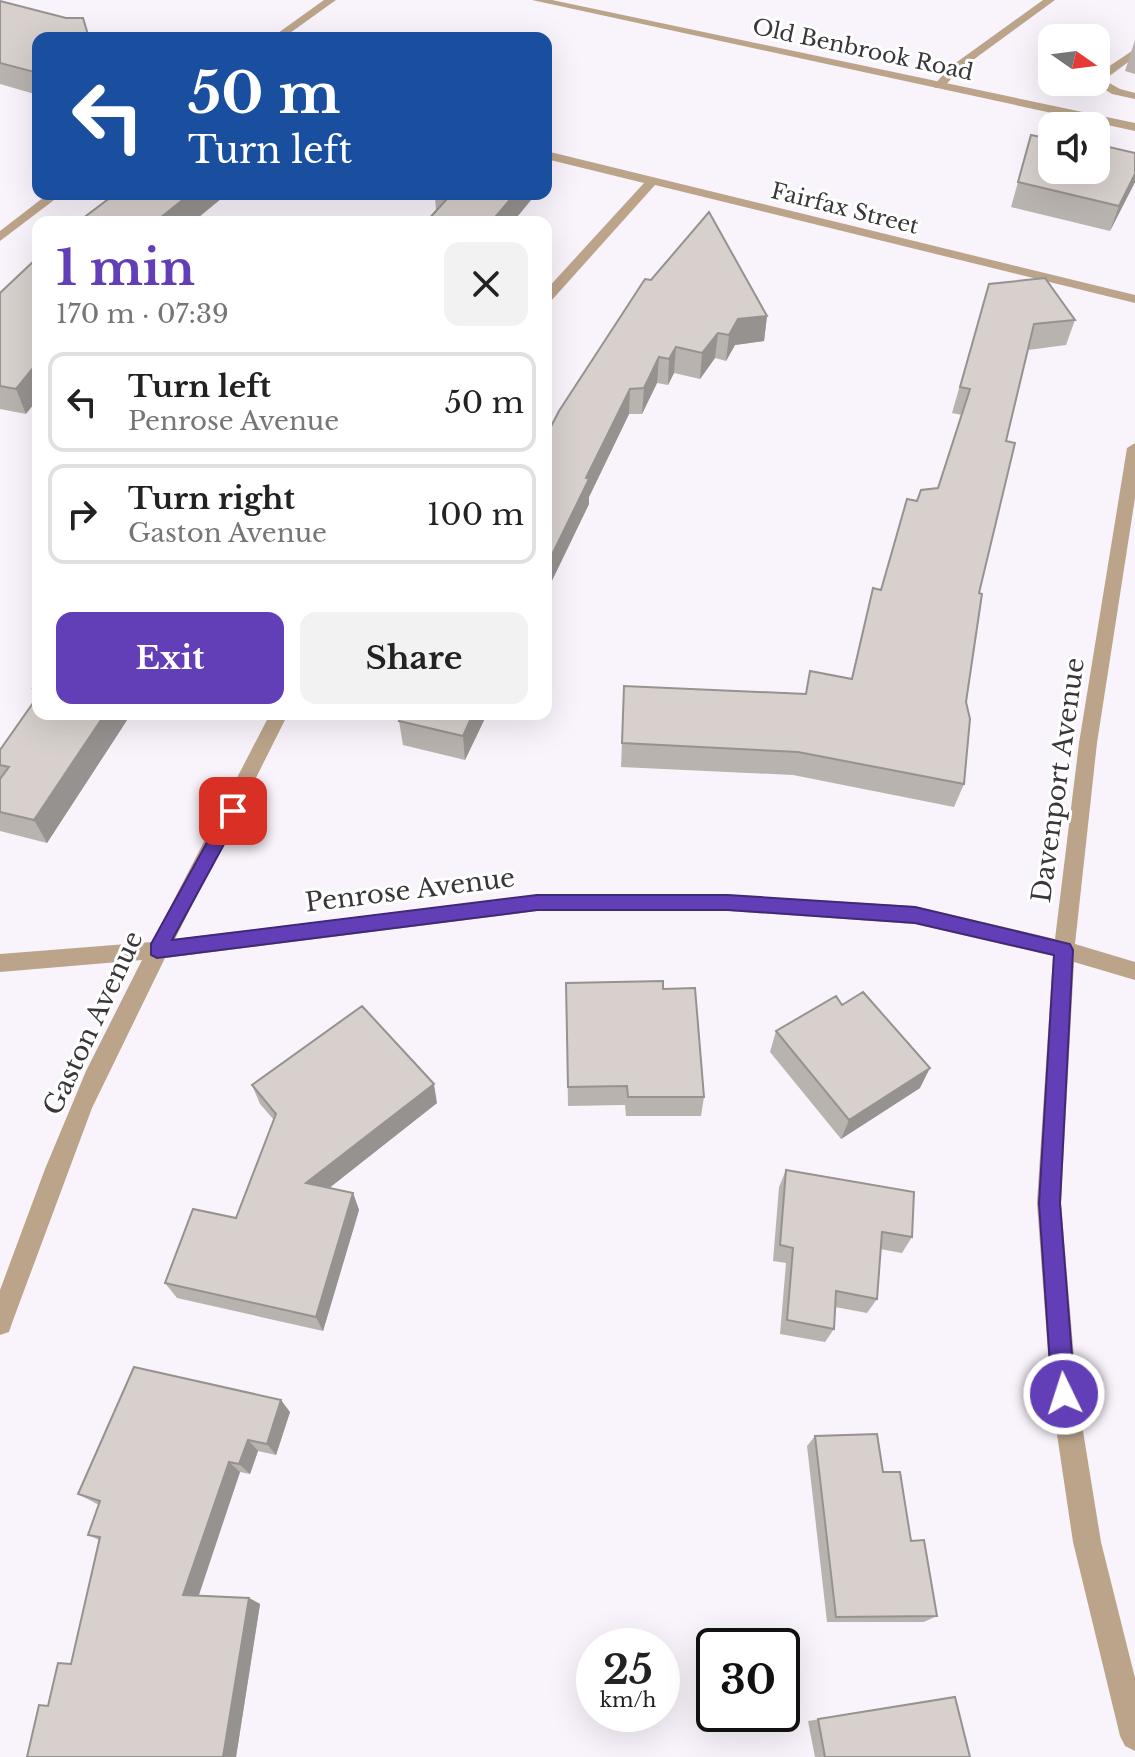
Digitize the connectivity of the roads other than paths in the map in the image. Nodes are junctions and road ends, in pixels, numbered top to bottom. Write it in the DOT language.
graph roads {
  1 [pos="331,0"];
  2 [pos="537,0"];
  3 [pos="1050,0"];
  4 [pos="285,32"];
  5 [pos="1135,52"];
  6 [pos="939,86"];
  7 [pos="1135,96"];
  8 [pos="1135,127"];
  9 [pos="552,157"];
  10 [pos="651,182"];
  11 [pos="48,200"];
  12 [pos="0,237"];
  13 [pos="552,291"];
  14 [pos="1135,299"];
  15 [pos="1135,448"];
  16 [pos="276,720"];
  17 [pos="157,950"];
  18 [pos="1064,950"];
  19 [pos="0,963"];
  20 [pos="1135,971"];
  21 [pos="0,1323"];
  22 [pos="1135,1736"];
  1 -- 4 [label="street"];
  2 -- 6 [label="street, Old Benbrook Road"];
  3 -- 6 [label="street"];
  5 -- 7 [label="street"];
  6 -- 8 [label="street, Old Benbrook Road"];
  9 -- 10 [label="street, Fairfax Street"];
  10 -- 13 [label="street"];
  10 -- 14 [label="street, Fairfax Street"];
  11 -- 12 [label="street"];
  15 -- 18 [label="street, Davenport Avenue"];
  16 -- 17 [label="street, Gaston Avenue"];
  17 -- 18 [label="street, Penrose Avenue"];
  17 -- 19 [label="street, Penrose Avenue"];
  17 -- 21 [label="street, Gaston Avenue"];
  18 -- 20 [label="street, Penrose Avenue"];
  18 -- 22 [label="street, Davenport Avenue"];
}
